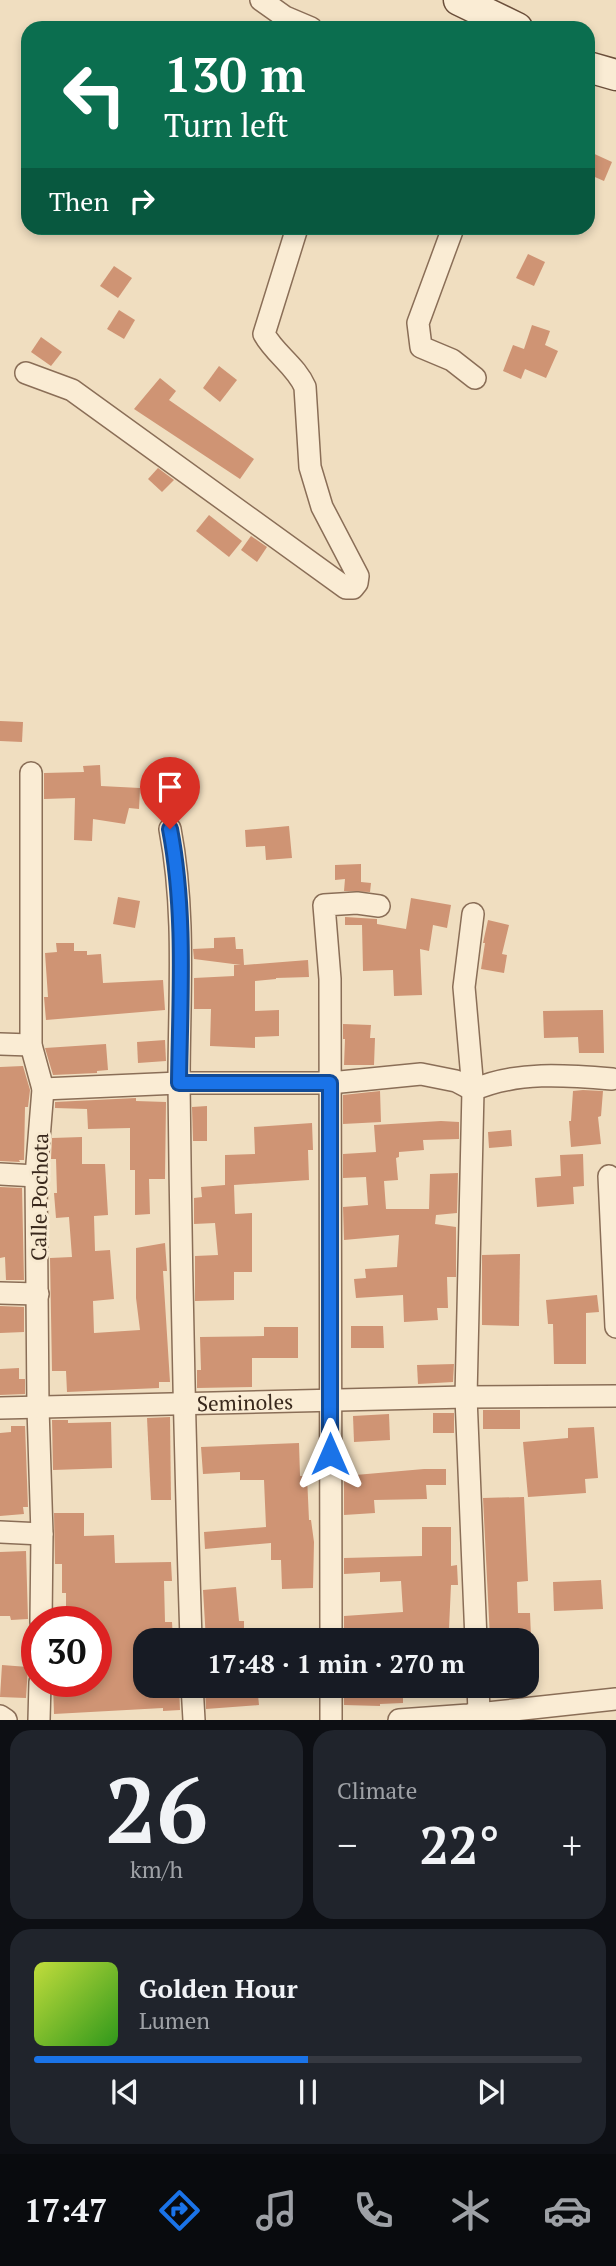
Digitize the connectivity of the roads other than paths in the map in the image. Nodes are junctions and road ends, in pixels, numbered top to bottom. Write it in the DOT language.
graph roads {
  1 [pos="261,0"];
  2 [pos="459,0"];
  3 [pos="294,21"];
  4 [pos="502,21"];
  5 [pos="595,69"];
  6 [pos="616,75"];
  7 [pos="294,235"];
  8 [pos="450,235"];
  9 [pos="26,373"];
  10 [pos="475,378"];
  11 [pos="30,773"];
  12 [pos="170,829"];
  13 [pos="379,906"];
  14 [pos="473,914"];
  15 [pos="0,1044"];
  16 [pos="31,1045"];
  17 [pos="612,1079"];
  18 [pos="179,1083"];
  19 [pos="330,1083"];
  20 [pos="43,1089"];
  21 [pos="474,1090"];
  22 [pos="0,1174"];
  23 [pos="36,1176"];
  24 [pos="609,1176"];
  25 [pos="0,1293"];
  26 [pos="38,1294"];
  27 [pos="616,1327"];
  28 [pos="616,1396"];
  29 [pos="466,1397"];
  30 [pos="330,1401"];
  31 [pos="183,1405"];
  32 [pos="0,1408"];
  33 [pos="38,1408"];
  34 [pos="0,1532"];
  35 [pos="42,1534"];
  36 [pos="41,1606"];
  37 [pos="191,1628"];
  38 [pos="331,1628"];
  39 [pos="476,1628"];
  40 [pos="40,1697"];
  41 [pos="193,1698"];
  42 [pos="331,1698"];
  43 [pos="475,1698"];
  44 [pos="616,1699"];
  45 [pos="534,1714"];
  46 [pos="0,1716"];
  47 [pos="472,1716"];
  48 [pos="6,1720"];
  49 [pos="39,1720"];
  50 [pos="194,1720"];
  51 [pos="331,1720"];
  52 [pos="399,1720"];
  1 -- 3 [label="street"];
  2 -- 4 [label="street"];
  5 -- 6 [label="street"];
  7 -- 9 [label="street"];
  8 -- 10 [label="street"];
  11 -- 16 [label="street, Calle Pochota"];
  12 -- 18 [label="street"];
  13 -- 19 [label="street"];
  14 -- 21 [label="street"];
  15 -- 16 [label="street"];
  16 -- 20 [label="street, Calle Pochota"];
  17 -- 21 [label="street"];
  18 -- 19 [label="street"];
  18 -- 20 [label="street"];
  18 -- 31 [label="street"];
  19 -- 21 [label="street"];
  19 -- 30 [label="street"];
  20 -- 23 [label="street, Calle Pochota"];
  21 -- 29 [label="street"];
  22 -- 23 [label="street"];
  23 -- 26 [label="street, Calle Pochota"];
  24 -- 27 [label="street"];
  25 -- 26 [label="street"];
  26 -- 33 [label="street, Calle Pochota"];
  28 -- 29 [label="street, Seminoles"];
  29 -- 30 [label="street, Seminoles"];
  29 -- 39 [label="street"];
  30 -- 31 [label="street, Seminoles"];
  30 -- 38 [label="street"];
  31 -- 33 [label="street, Seminoles"];
  31 -- 37 [label="street"];
  32 -- 33 [label="street, Seminoles"];
  33 -- 35 [label="street, Calle Pochota"];
  34 -- 35 [label="street"];
  35 -- 36 [label="street, Calle Pochota"];
  40 -- 49 [label="street"];
  41 -- 50 [label="street"];
  42 -- 51 [label="street"];
  43 -- 47 [label="street"];
  44 -- 45 [label="street"];
  45 -- 47 [label="street"];
  46 -- 48 [label="street"];
  47 -- 52 [label="street"];
}
